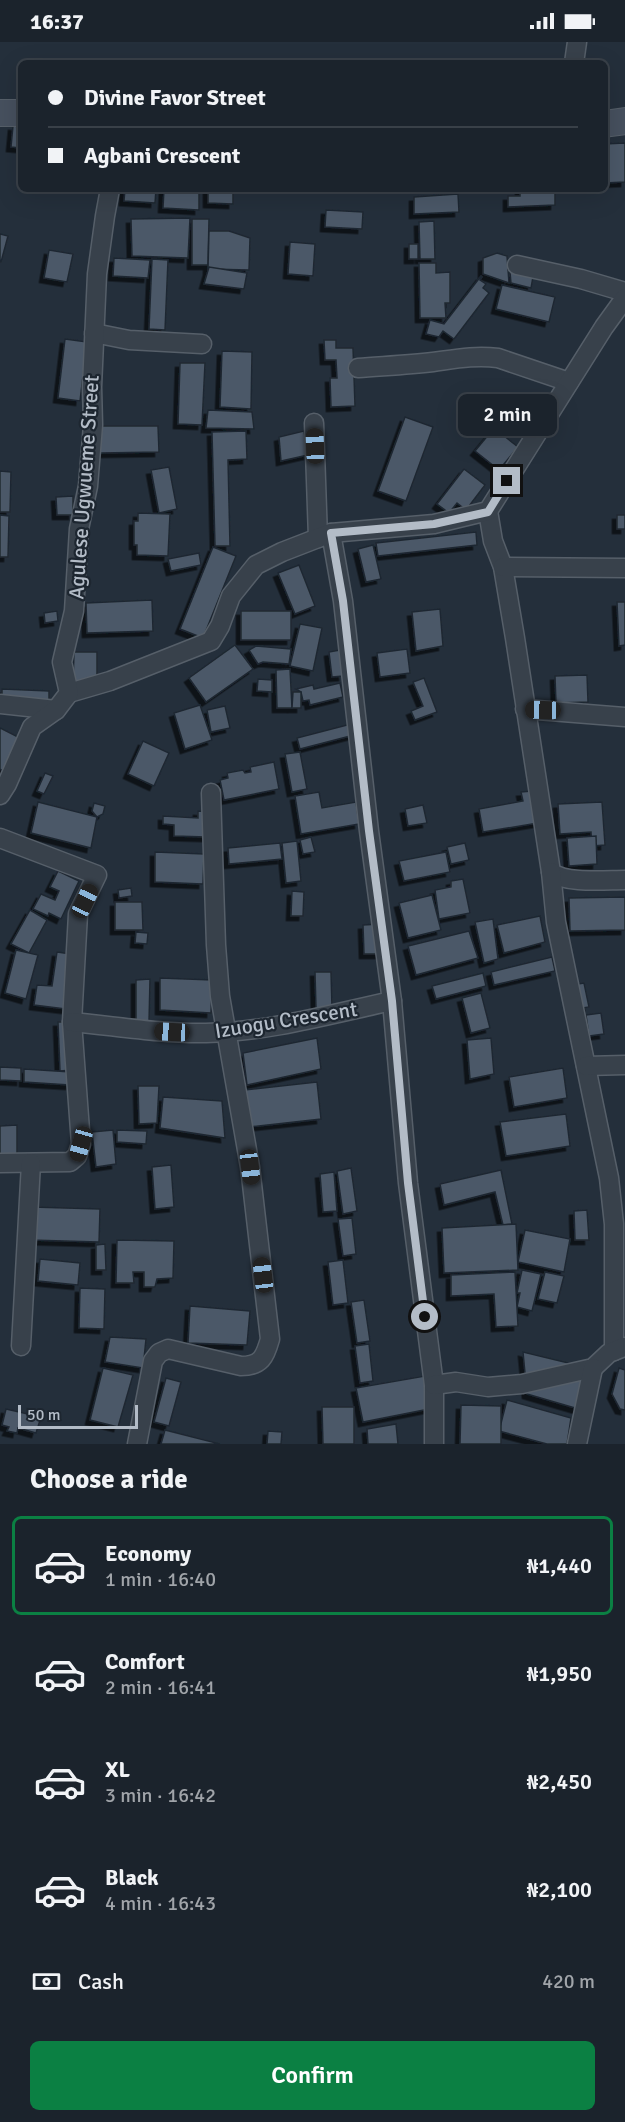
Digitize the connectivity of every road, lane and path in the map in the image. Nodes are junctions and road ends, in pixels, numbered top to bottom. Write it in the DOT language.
graph roads {
  1 [pos="577,42"];
  2 [pos="574,60"];
  3 [pos="0,112"];
  4 [pos="18,113"];
  5 [pos="625,121"];
  6 [pos="608,123"];
  7 [pos="109,192"];
  8 [pos="517,265"];
  9 [pos="625,292"];
  10 [pos="625,298"];
  11 [pos="94,333"];
  12 [pos="202,344"];
  13 [pos="358,368"];
  14 [pos="569,382"];
  15 [pos="314,423"];
  16 [pos="488,512"];
  17 [pos="324,535"];
  18 [pos="503,567"];
  19 [pos="625,568"];
  20 [pos="69,693"];
  21 [pos="0,704"];
  22 [pos="525,709"];
  23 [pos="56,710"];
  24 [pos="625,717"];
  25 [pos="211,793"];
  26 [pos="0,795"];
  27 [pos="0,838"];
  28 [pos="551,872"];
  29 [pos="625,880"];
  30 [pos="392,1001"];
  31 [pos="72,1022"];
  32 [pos="225,1031"];
  33 [pos="625,1065"];
  34 [pos="586,1066"];
  35 [pos="0,1163"];
  36 [pos="31,1163"];
  37 [pos="21,1346"];
  38 [pos="620,1349"];
  39 [pos="593,1368"];
  40 [pos="434,1385"];
  41 [pos="137,1444"];
  42 [pos="434,1444"];
  43 [pos="577,1444"];
  1 -- 2 [label="street"];
  3 -- 4 [label="main road"];
  5 -- 6 [label="main road"];
  7 -- 11 [label="street, Agulese Ugwueme Street"];
  8 -- 9 [label="street"];
  10 -- 14 [label="street"];
  11 -- 12 [label="street"];
  11 -- 20 [label="street, Agulese Ugwueme Street"];
  13 -- 14 [label="street"];
  14 -- 16 [label="street"];
  15 -- 17 [label="street"];
  16 -- 17 [label="street"];
  16 -- 18 [label="street"];
  17 -- 20 [label="street"];
  17 -- 30 [label="street"];
  18 -- 19 [label="street"];
  18 -- 22 [label="street"];
  20 -- 23 [label="street"];
  21 -- 23 [label="street"];
  22 -- 24 [label="street"];
  22 -- 28 [label="street"];
  23 -- 26 [label="street"];
  25 -- 32 [label="street"];
  27 -- 31 [label="street"];
  28 -- 29 [label="street"];
  28 -- 34 [label="street"];
  30 -- 32 [label="street, Izuogu Crescent"];
  30 -- 40 [label="street"];
  31 -- 32 [label="street, Izuogu Crescent"];
  31 -- 36 [label="street"];
  32 -- 41 [label="street"];
  33 -- 34 [label="street"];
  34 -- 38 [label="street"];
  35 -- 36 [label="street"];
  36 -- 37 [label="street"];
  38 -- 39 [label="street"];
  39 -- 40 [label="street"];
  39 -- 43 [label="street"];
  40 -- 42 [label="street"];
}
